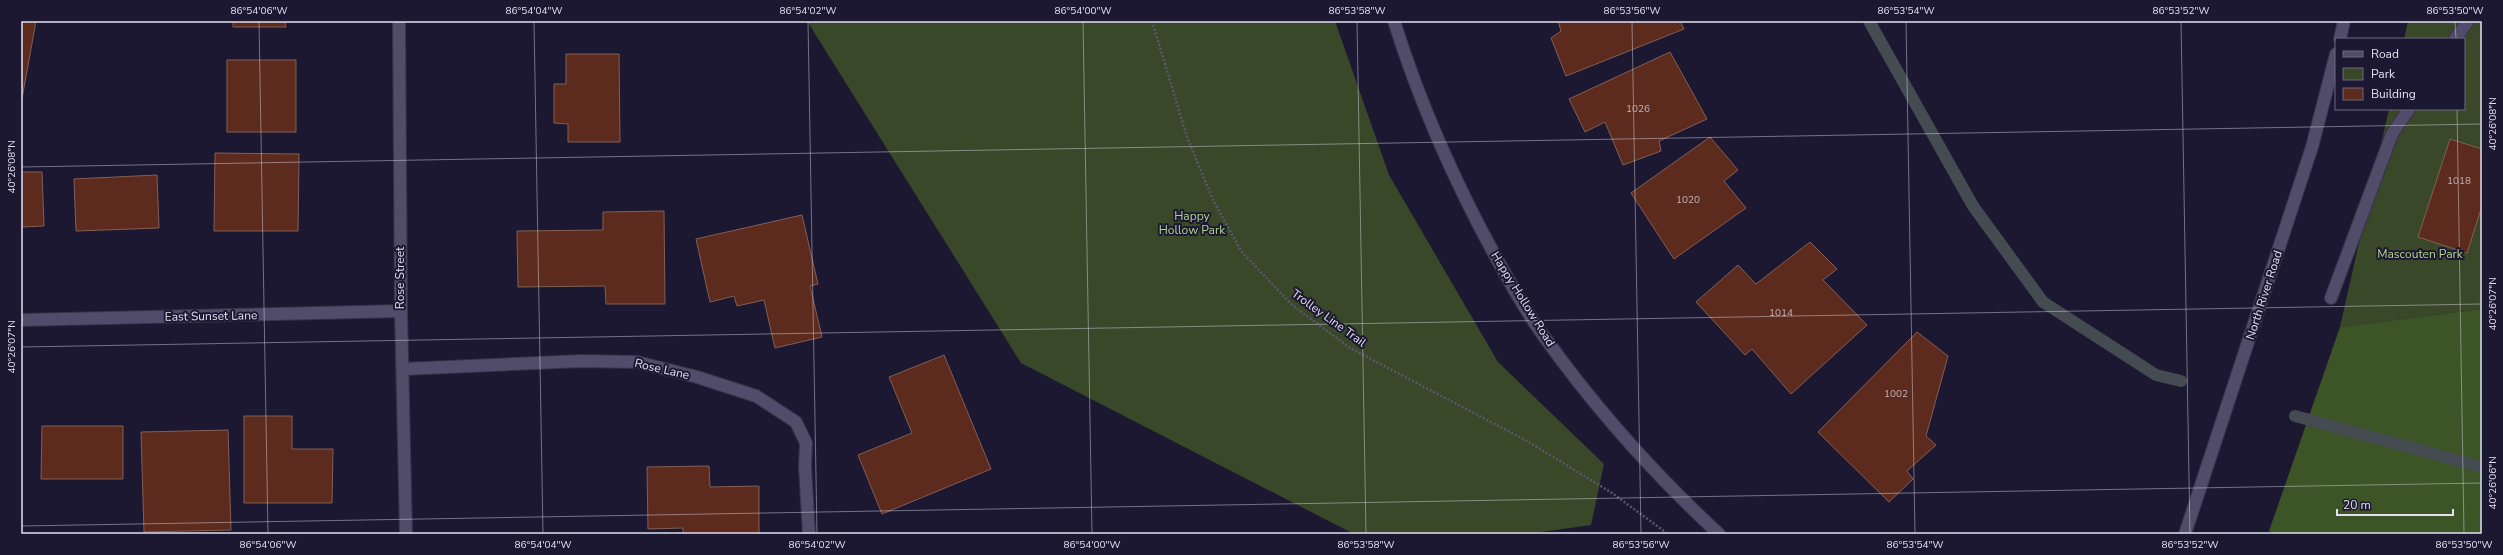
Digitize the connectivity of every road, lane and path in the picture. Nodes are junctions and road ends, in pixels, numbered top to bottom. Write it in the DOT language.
graph roads {
  1 [pos="399,21"];
  2 [pos="1152,21"];
  3 [pos="1394,21"];
  4 [pos="2344,21"];
  5 [pos="2468,21"];
  6 [pos="2340,38"];
  7 [pos="2457,38"];
  8 [pos="2335,58"];
  9 [pos="2407,110"];
  10 [pos="2331,298"];
  11 [pos="401,312"];
  12 [pos="21,320"];
  13 [pos="403,369"];
  14 [pos="406,534"];
  15 [pos="809,534"];
  16 [pos="1668,534"];
  17 [pos="1719,534"];
  18 [pos="2185,534"];
  1 -- 11 [label="main road, Rose Street"];
  2 -- 16 [label="path, Trolley Line Trail"];
  3 -- 17 [label="main road, Happy Hollow Road"];
  4 -- 6 [label="main road"];
  5 -- 7 [label="main road"];
  8 -- 18 [label="main road, North River Road"];
  9 -- 10 [label="main road"];
  11 -- 12 [label="main road, East Sunset Lane"];
  11 -- 13 [label="main road, Rose Street"];
  13 -- 14 [label="main road, Rose Street"];
  13 -- 15 [label="main road, Rose Lane"];
}
